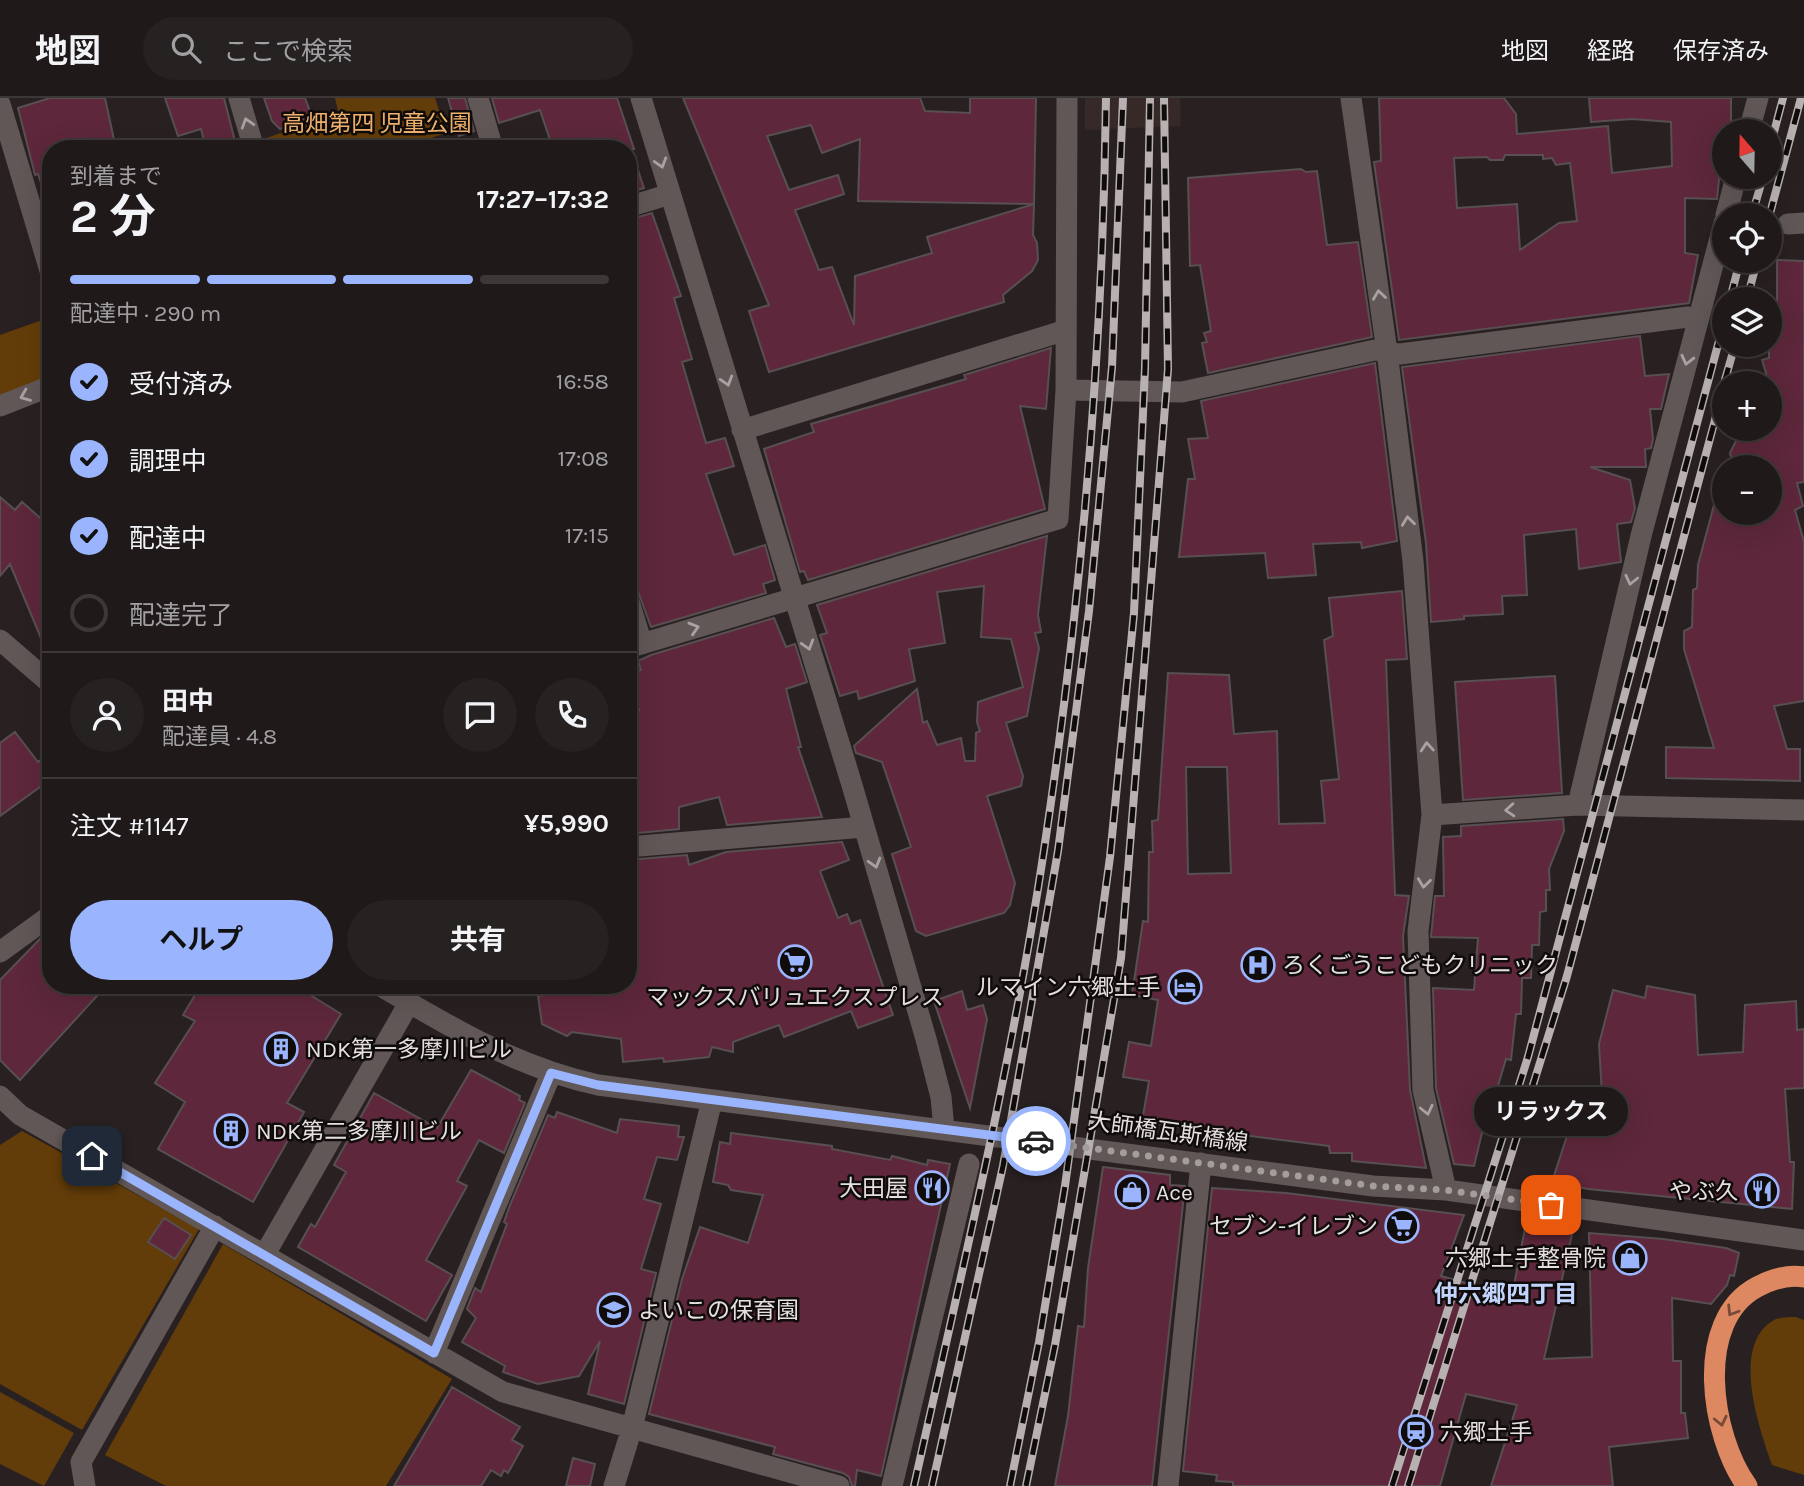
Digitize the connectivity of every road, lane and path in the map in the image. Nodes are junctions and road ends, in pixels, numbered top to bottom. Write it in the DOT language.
graph roads {
  1 [pos="239,98"];
  2 [pos="478,98"];
  3 [pos="641,98"];
  4 [pos="1067,98"];
  5 [pos="1351,98"];
  6 [pos="1758,98"];
  7 [pos="0,104"];
  8 [pos="1752,119"];
  9 [pos="251,140"];
  10 [pos="490,140"];
  11 [pos="670,194"];
  12 [pos="637,204"];
  13 [pos="42,244"];
  14 [pos="1712,267"];
  15 [pos="1698,319"];
  16 [pos="1066,330"];
  17 [pos="1387,352"];
  18 [pos="42,390"];
  19 [pos="1066,390"];
  20 [pos="0,407"];
  21 [pos="742,430"];
  22 [pos="793,598"];
  23 [pos="0,640"];
  24 [pos="637,645"];
  25 [pos="42,676"];
  26 [pos="1578,805"];
  27 [pos="1804,810"];
  28 [pos="1432,815"];
  29 [pos="864,827"];
  30 [pos="637,846"];
  31 [pos="42,922"];
  32 [pos="0,952"];
  33 [pos="394,994"];
  34 [pos="408,1003"];
  35 [pos="551,1073"];
  36 [pos="0,1096"];
  37 [pos="712,1100"];
  38 [pos="944,1129"];
  39 [pos="1201,1163"];
  40 [pos="969,1164"];
  41 [pos="1446,1190"];
  42 [pos="215,1226"];
  43 [pos="1804,1241"];
  44 [pos="265,1254"];
  45 [pos="1804,1278"];
  46 [pos="434,1353"];
  47 [pos="632,1428"];
  48 [pos="85,1486"];
  49 [pos="614,1486"];
  50 [pos="839,1486"];
  51 [pos="892,1486"];
  52 [pos="1168,1486"];
  53 [pos="1747,1486"];
  9 -- 1 [label="street, one-way"];
  2 -- 10 [label="street"];
  3 -- 11 [label="street, one-way"];
  4 -- 16 [label="street"];
  17 -- 5 [label="street, one-way"];
  6 -- 8 [label="street"];
  7 -- 13 [label="street"];
  11 -- 12 [label="street"];
  11 -- 21 [label="street, one-way"];
  14 -- 15 [label="street"];
  15 -- 17 [label="street"];
  15 -- 26 [label="street, one-way"];
  16 -- 19 [label="street"];
  16 -- 21 [label="street"];
  17 -- 19 [label="street"];
  28 -- 17 [label="street, one-way"];
  18 -- 20 [label="street, one-way"];
  19 -- 22 [label="street"];
  21 -- 22 [label="street"];
  24 -- 22 [label="street, one-way"];
  22 -- 29 [label="street, one-way"];
  23 -- 25 [label="street"];
  26 -- 27 [label="street"];
  26 -- 28 [label="street, one-way"];
  28 -- 41 [label="street, one-way"];
  29 -- 30 [label="street"];
  29 -- 38 [label="street, one-way"];
  31 -- 32 [label="street"];
  33 -- 34 [label="street, 大師橋瓦斯橋線"];
  34 -- 35 [label="street, 大師橋瓦斯橋線"];
  34 -- 44 [label="street"];
  35 -- 37 [label="street, 大師橋瓦斯橋線"];
  35 -- 46 [label="street"];
  36 -- 42 [label="street"];
  37 -- 38 [label="street, 大師橋瓦斯橋線"];
  37 -- 47 [label="street"];
  38 -- 39 [label="street, 大師橋瓦斯橋線"];
  39 -- 41 [label="street, 大師橋瓦斯橋線"];
  39 -- 52 [label="street"];
  40 -- 51 [label="street"];
  41 -- 43 [label="street, 大師橋瓦斯橋線"];
  42 -- 44 [label="street"];
  42 -- 48 [label="street"];
  44 -- 46 [label="street"];
  45 -- 53 [label="highway, one-way"];
  46 -- 47 [label="street"];
  47 -- 49 [label="street"];
  47 -- 50 [label="street"];
}
